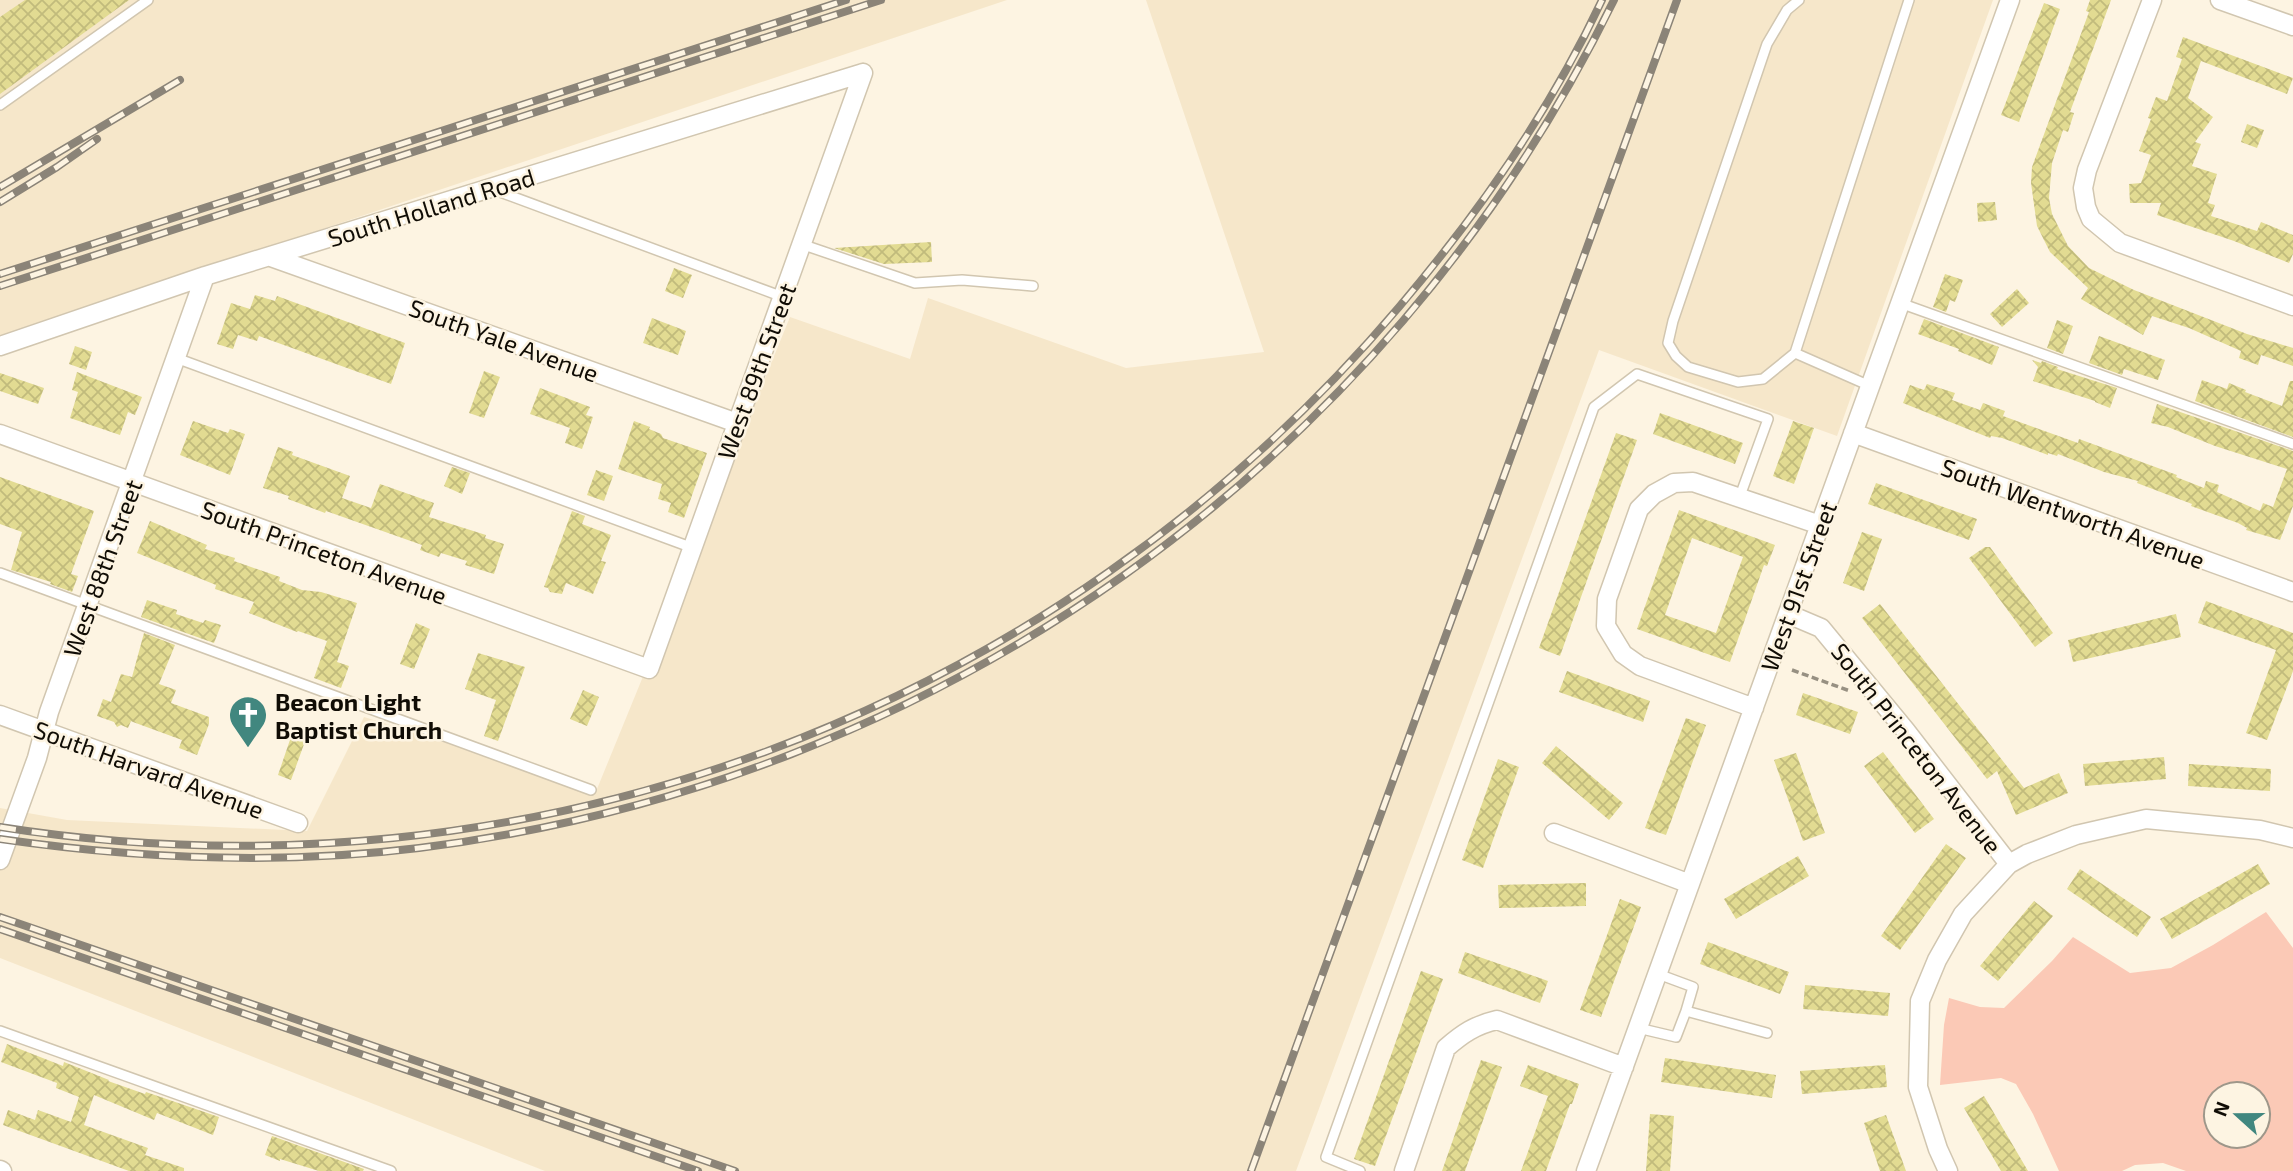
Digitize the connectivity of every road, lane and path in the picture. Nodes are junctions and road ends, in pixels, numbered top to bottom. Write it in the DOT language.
graph roads {
  1 [pos="148,0"];
  2 [pos="1799,0"];
  3 [pos="1909,0"];
  4 [pos="2010,0"];
  5 [pos="2152,0"];
  6 [pos="2220,0"];
  7 [pos="2293,26"];
  8 [pos="863,73"];
  9 [pos="0,106"];
  10 [pos="490,188"];
  11 [pos="802,244"];
  12 [pos="271,257"];
  13 [pos="205,276"];
  14 [pos="1033,286"];
  15 [pos="783,297"];
  16 [pos="1900,303"];
  17 [pos="2293,306"];
  18 [pos="0,346"];
  19 [pos="1795,353"];
  20 [pos="177,358"];
  21 [pos="1870,386"];
  22 [pos="737,423"];
  23 [pos="1853,433"];
  24 [pos="0,434"];
  25 [pos="2293,444"];
  26 [pos="133,483"];
  27 [pos="1740,496"];
  28 [pos="1820,525"];
  29 [pos="693,548"];
  30 [pos="0,573"];
  31 [pos="2293,592"];
  32 [pos="88,606"];
  33 [pos="1788,614"];
  34 [pos="649,669"];
  35 [pos="1792,670"];
  36 [pos="1851,691"];
  37 [pos="1754,708"];
  38 [pos="0,715"];
  39 [pos="44,731"];
  40 [pos="591,790"];
  41 [pos="298,824"];
  42 [pos="1554,833"];
  43 [pos="2293,838"];
  44 [pos="0,860"];
  45 [pos="2009,864"];
  46 [pos="1690,884"];
  47 [pos="1658,974"];
  48 [pos="1686,1011"];
  49 [pos="1638,1028"];
  50 [pos="0,1031"];
  51 [pos="1767,1033"];
  52 [pos="1624,1067"];
  53 [pos="391,1171"];
  54 [pos="1360,1171"];
  55 [pos="1404,1171"];
  56 [pos="1586,1171"];
  57 [pos="1948,1171"];
  1 -- 9 [label="lane"];
  2 -- 19 [label="lane"];
  3 -- 19 [label="lane"];
  4 -- 16 [label="street, West 91st Street"];
  5 -- 17 [label="street"];
  6 -- 7 [label="street"];
  8 -- 10 [label="street, South Holland Road"];
  8 -- 11 [label="street, West 89th Street"];
  10 -- 12 [label="street, South Holland Road"];
  10 -- 15 [label="lane"];
  11 -- 14 [label="lane"];
  11 -- 15 [label="street, West 89th Street"];
  12 -- 13 [label="street, South Holland Road"];
  12 -- 22 [label="street, South Yale Avenue"];
  13 -- 18 [label="street, South Holland Road"];
  13 -- 20 [label="street, West 88th Street"];
  15 -- 22 [label="street, West 89th Street"];
  16 -- 21 [label="street, West 91st Street"];
  16 -- 25 [label="lane"];
  19 -- 21 [label="lane"];
  20 -- 26 [label="street, West 88th Street"];
  20 -- 29 [label="lane"];
  21 -- 23 [label="street, West 91st Street"];
  22 -- 29 [label="street, West 89th Street"];
  23 -- 28 [label="street, West 91st Street"];
  23 -- 31 [label="street, South Wentworth Avenue"];
  24 -- 26 [label="street, South Princeton Avenue"];
  26 -- 32 [label="street, West 88th Street"];
  26 -- 34 [label="street, South Princeton Avenue"];
  27 -- 28 [label="street"];
  27 -- 37 [label="street"];
  27 -- 54 [label="lane"];
  28 -- 33 [label="street, West 91st Street"];
  29 -- 34 [label="street, West 89th Street"];
  30 -- 32 [label="lane"];
  32 -- 39 [label="street, West 88th Street"];
  32 -- 40 [label="lane"];
  33 -- 37 [label="street, West 91st Street"];
  33 -- 45 [label="street, South Princeton Avenue"];
  35 -- 36 [label="path"];
  37 -- 46 [label="street, West 91st Street"];
  38 -- 39 [label="street, South Harvard Avenue"];
  39 -- 41 [label="street, South Harvard Avenue"];
  39 -- 44 [label="street, West 88th Street"];
  42 -- 46 [label="street"];
  43 -- 45 [label="street, South Princeton Avenue"];
  45 -- 57 [label="street"];
  46 -- 47 [label="street, West 91st Street"];
  47 -- 48 [label="lane"];
  47 -- 49 [label="street, West 91st Street"];
  48 -- 49 [label="lane"];
  48 -- 51 [label="lane"];
  49 -- 52 [label="street, West 91st Street"];
  50 -- 53 [label="lane"];
  52 -- 55 [label="street"];
  52 -- 56 [label="street, West 91st Street"];
}
